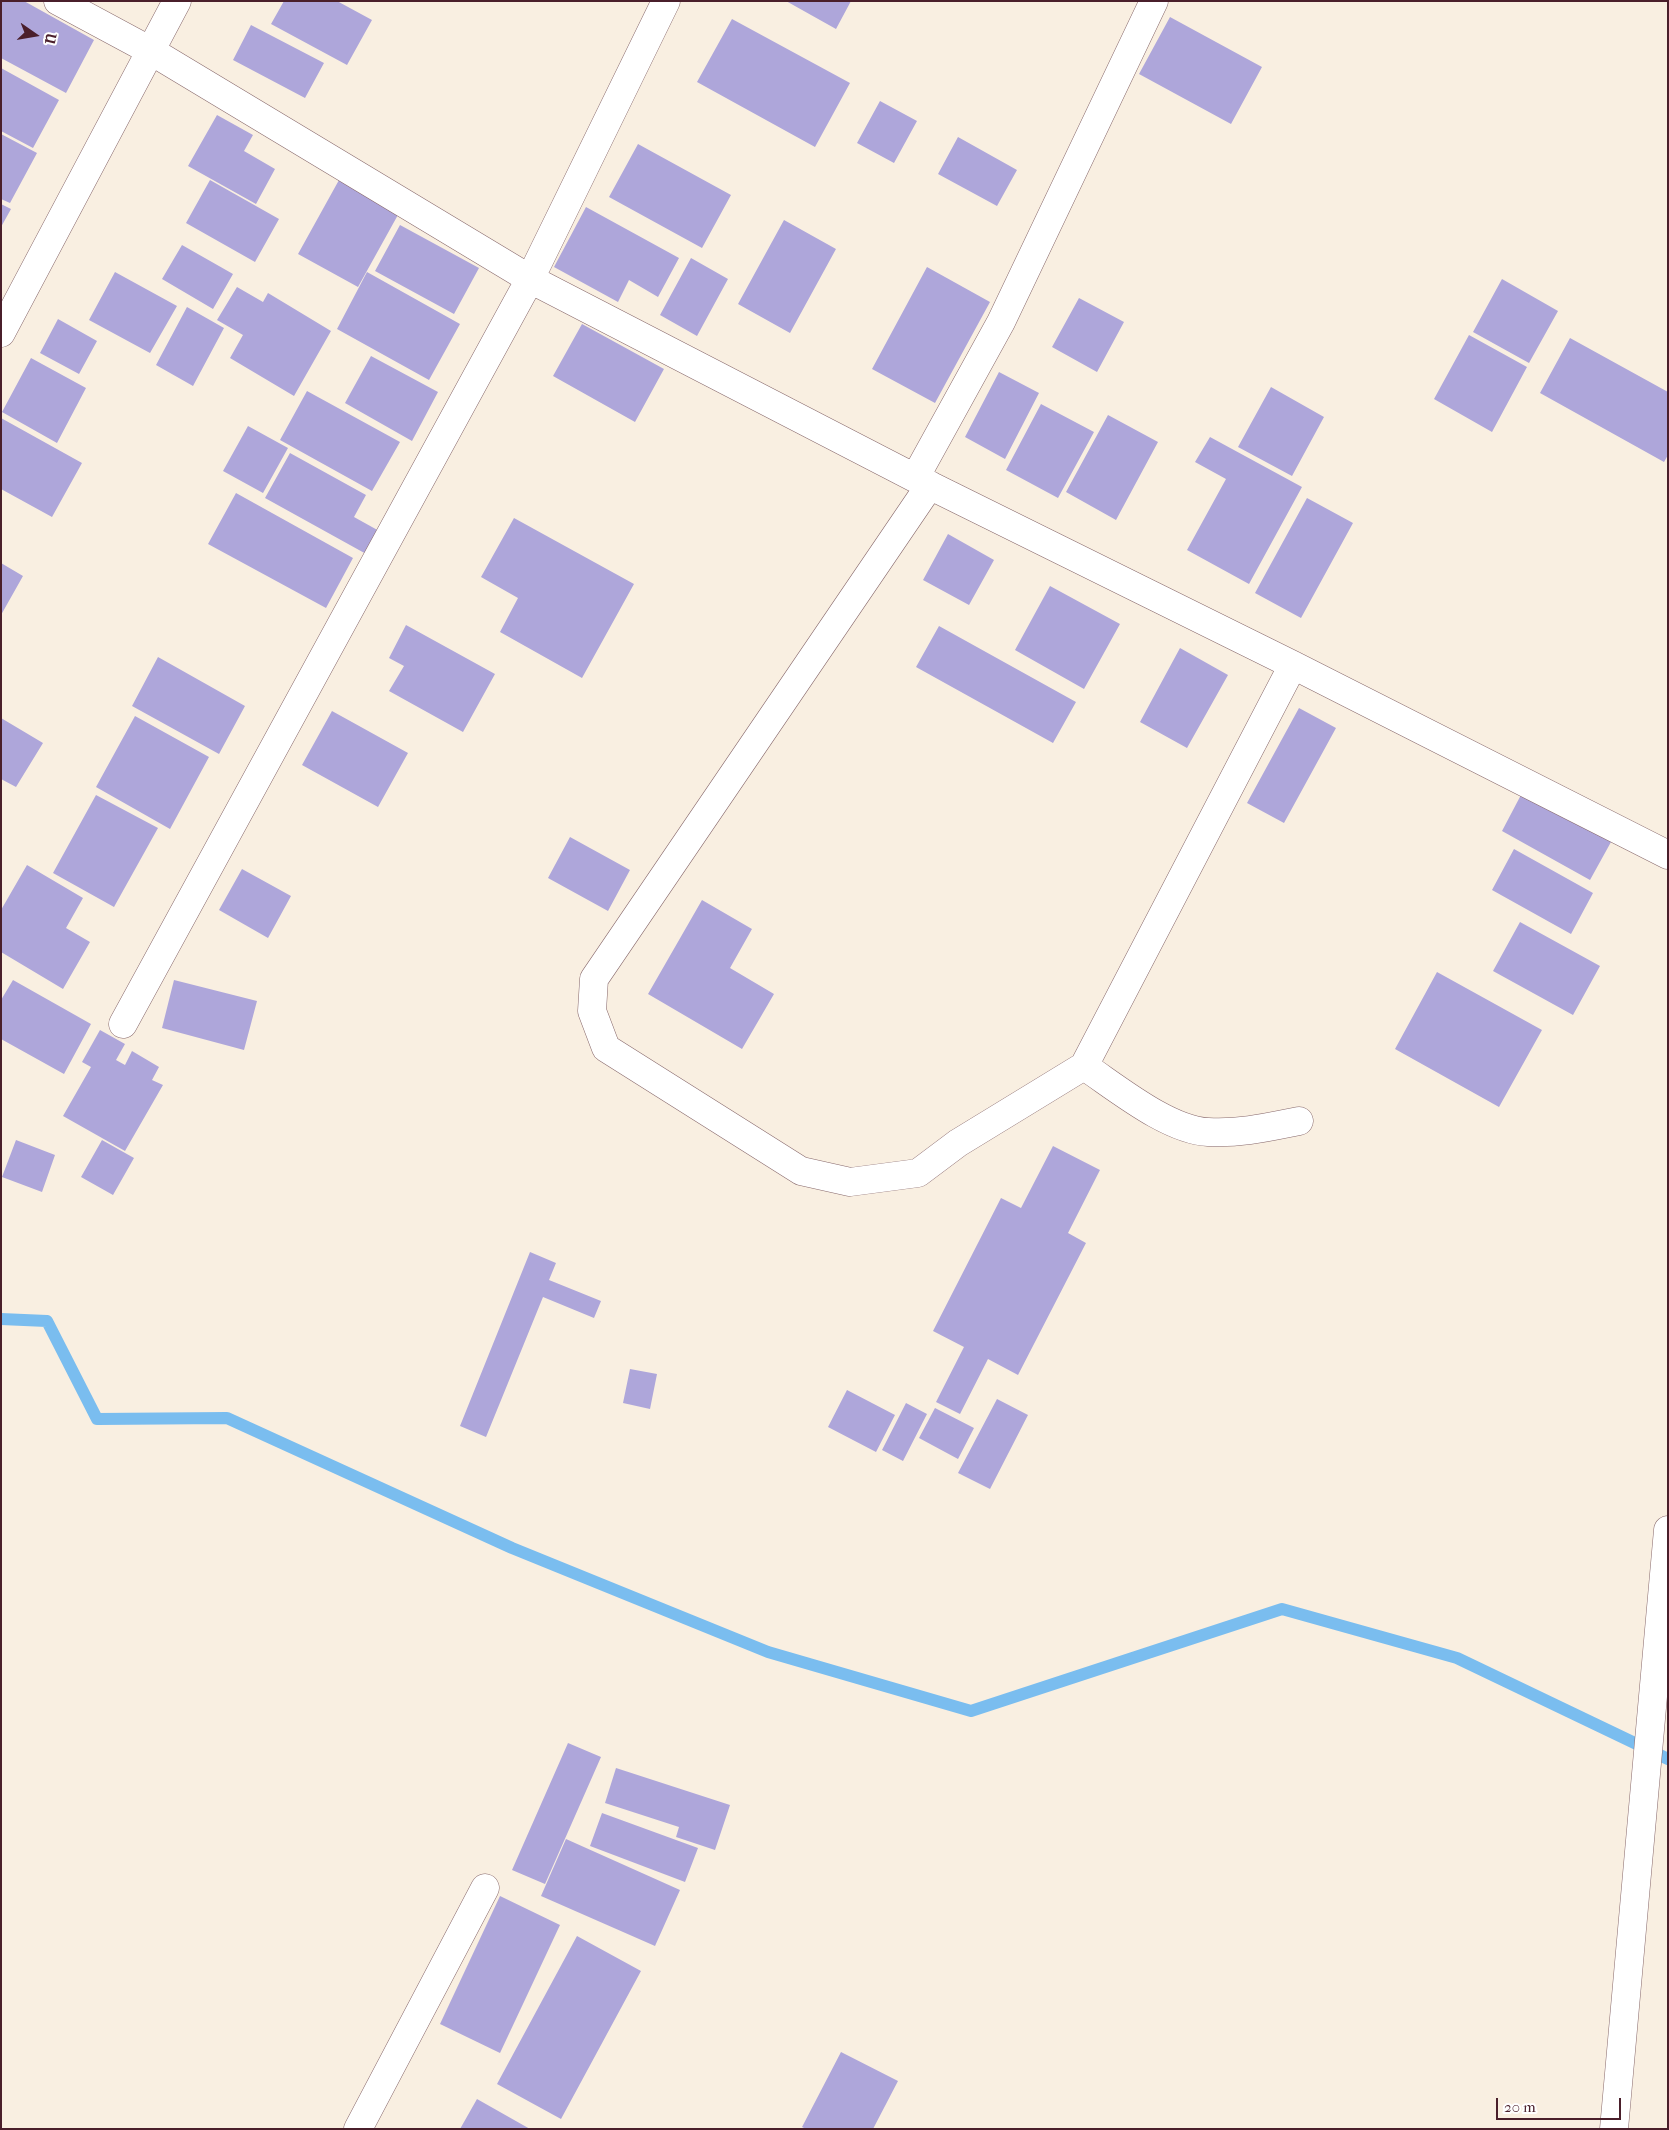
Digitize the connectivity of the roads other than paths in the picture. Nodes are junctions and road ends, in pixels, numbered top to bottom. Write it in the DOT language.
graph roads {
  1 [pos="58,1"];
  2 [pos="177,1"];
  3 [pos="666,1"];
  4 [pos="1154,1"];
  5 [pos="151,51"];
  6 [pos="530,279"];
  7 [pos="1,333"];
  8 [pos="923,482"];
  9 [pos="1293,665"];
  10 [pos="1668,854"];
  11 [pos="123,1024"];
  12 [pos="1084,1066"];
  13 [pos="1299,1121"];
  14 [pos="1668,1530"];
  15 [pos="485,1888"];
  16 [pos="358,2129"];
  17 [pos="1614,2129"];
  1 -- 5 [label="street"];
  2 -- 5 [label="street"];
  3 -- 6 [label="street"];
  4 -- 8 [label="street"];
  5 -- 6 [label="street"];
  5 -- 7 [label="street"];
  6 -- 8 [label="street"];
  6 -- 11 [label="street"];
  8 -- 9 [label="street"];
  8 -- 12 [label="street"];
  9 -- 10 [label="street"];
  9 -- 12 [label="street"];
  12 -- 13 [label="street"];
  14 -- 17 [label="street"];
  15 -- 16 [label="street"];
}
